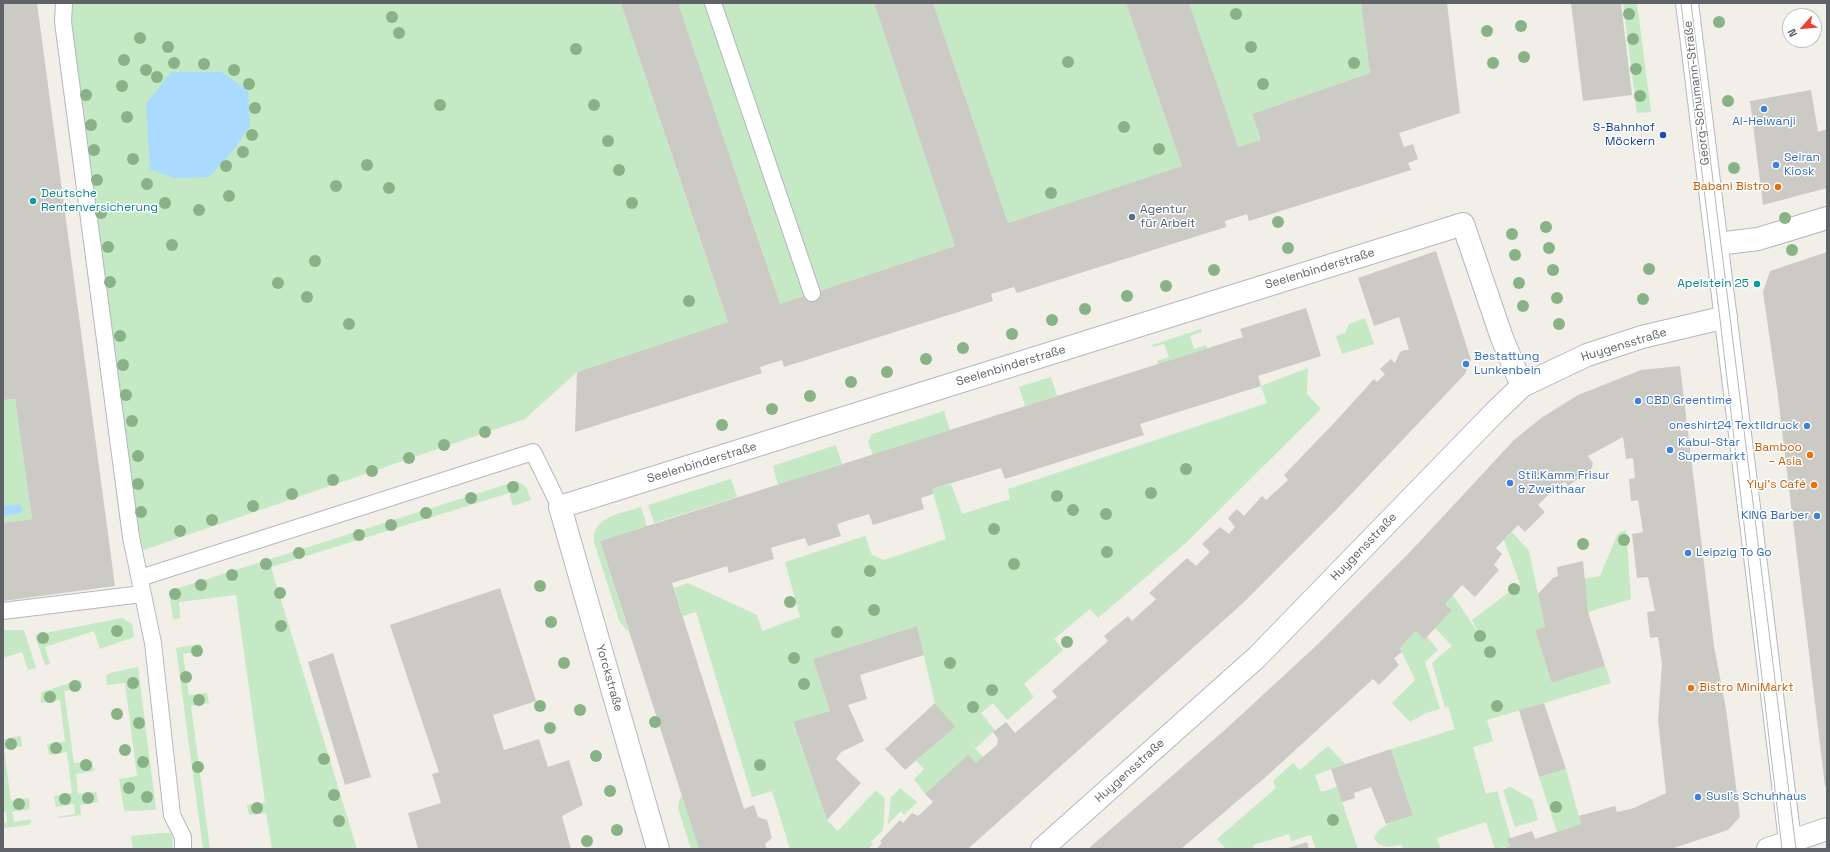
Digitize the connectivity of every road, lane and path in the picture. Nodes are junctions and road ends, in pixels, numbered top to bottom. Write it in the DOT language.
graph roads {
  1 [pos="64,3"];
  2 [pos="713,3"];
  3 [pos="1687,3"];
  4 [pos="1827,218"];
  5 [pos="1717,244"];
  6 [pos="812,293"];
  7 [pos="1726,317"];
  8 [pos="1522,386"];
  9 [pos="560,507"];
  10 [pos="140,578"];
  11 [pos="142,594"];
  12 [pos="3,611"];
  13 [pos="1827,829"];
  14 [pos="1790,845"];
  15 [pos="183,849"];
  16 [pos="658,849"];
  17 [pos="1042,849"];
  18 [pos="1768,849"];
  1 -- 10 [label="lane"];
  2 -- 6 [label="lane"];
  3 -- 5 [label="street, Georg-Schumann-Straße"];
  4 -- 5 [label="street"];
  5 -- 7 [label="street, Georg-Schumann-Straße"];
  7 -- 8 [label="street, Huygensstraße"];
  7 -- 14 [label="street, Georg-Schumann-Straße"];
  8 -- 9 [label="street, Seelenbinderstraße"];
  8 -- 17 [label="street, Huygensstraße"];
  9 -- 10 [label="lane"];
  9 -- 16 [label="street, Yorckstraße"];
  10 -- 11 [label="lane"];
  11 -- 12 [label="lane"];
  11 -- 15 [label="lane"];
  13 -- 14 [label="street"];
  14 -- 18 [label="street"];
}
